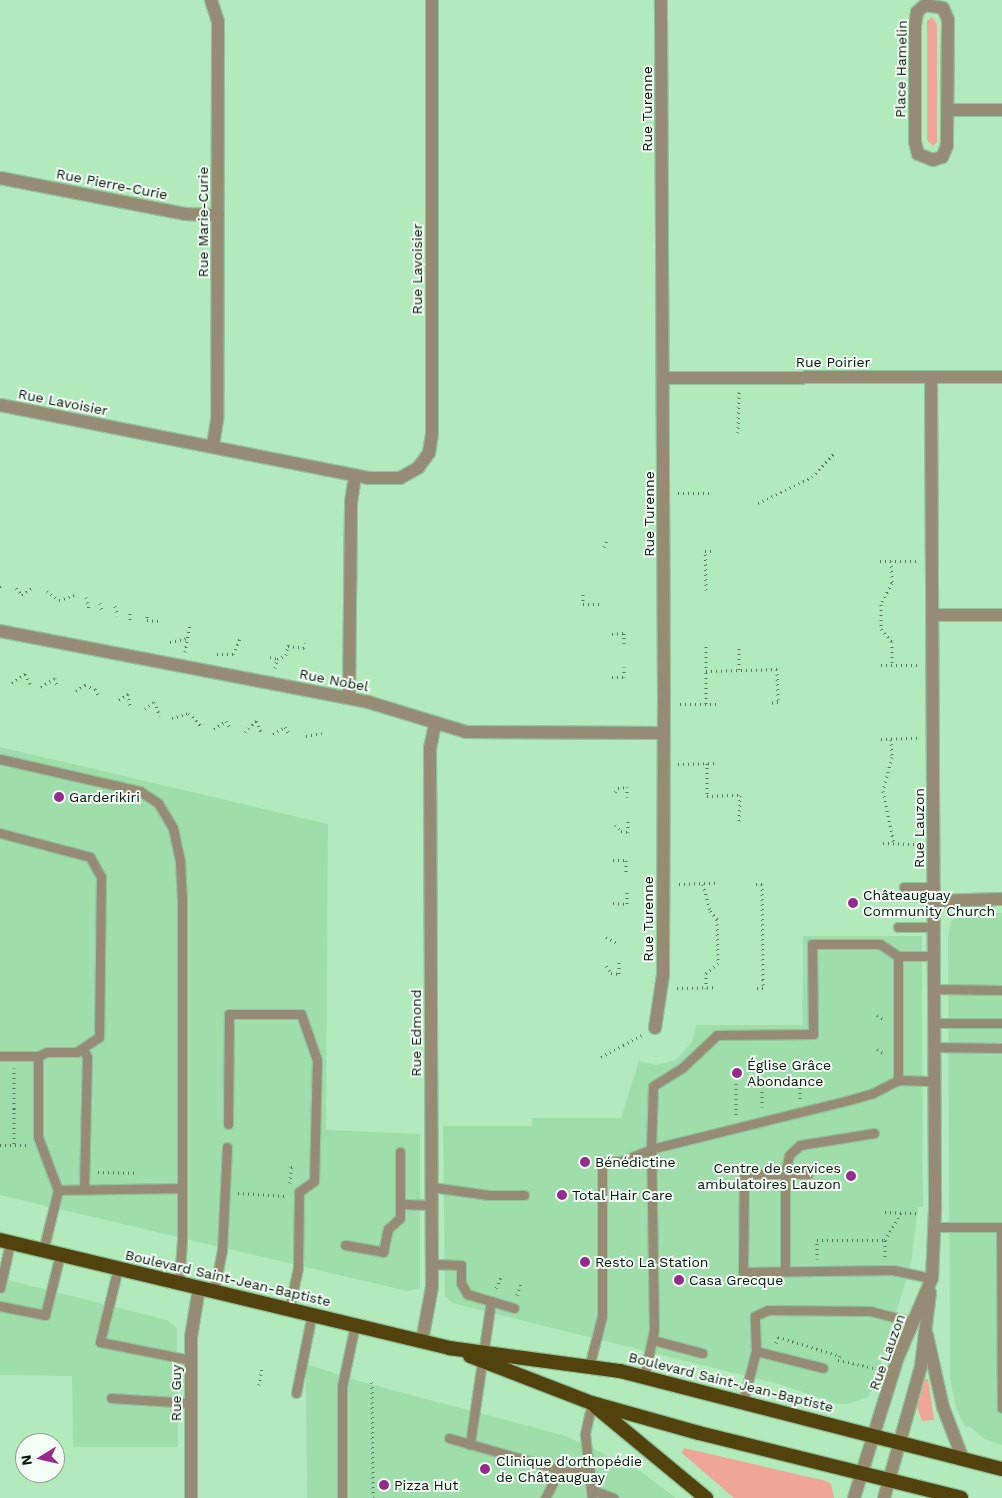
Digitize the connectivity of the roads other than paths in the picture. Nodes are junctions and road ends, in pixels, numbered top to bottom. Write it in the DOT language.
graph roads {
  1 [pos="211,0"];
  2 [pos="432,0"];
  3 [pos="661,0"];
  4 [pos="948,110"];
  5 [pos="1002,110"];
  6 [pos="0,178"];
  7 [pos="218,215"];
  8 [pos="931,377"];
  9 [pos="1002,377"];
  10 [pos="663,378"];
  11 [pos="0,405"];
  12 [pos="212,445"];
  13 [pos="355,476"];
  14 [pos="933,615"];
  15 [pos="1002,615"];
  16 [pos="0,631"];
  17 [pos="349,698"];
  18 [pos="434,724"];
  19 [pos="663,733"];
  20 [pos="0,759"];
  21 [pos="0,833"];
  22 [pos="904,887"];
  23 [pos="935,887"];
  24 [pos="935,900"];
  25 [pos="1002,900"];
  26 [pos="898,927"];
  27 [pos="935,927"];
  28 [pos="898,956"];
  29 [pos="935,956"];
  30 [pos="935,989"];
  31 [pos="1002,990"];
  32 [pos="935,1023"];
  33 [pos="1002,1023"];
  34 [pos="655,1028"];
  35 [pos="935,1047"];
  36 [pos="1002,1048"];
  37 [pos="83,1049"];
  38 [pos="0,1056"];
  39 [pos="38,1056"];
  40 [pos="898,1080"];
  41 [pos="935,1081"];
  42 [pos="228,1124"];
  43 [pos="874,1133"];
  44 [pos="227,1147"];
  45 [pos="651,1149"];
  46 [pos="400,1152"];
  47 [pos="785,1174"];
  48 [pos="808,1174"];
  49 [pos="432,1187"];
  50 [pos="182,1188"];
  51 [pos="84,1189"];
  52 [pos="58,1190"];
  53 [pos="524,1195"];
  54 [pos="400,1204"];
  55 [pos="432,1205"];
  56 [pos="935,1227"];
  57 [pos="1002,1227"];
  58 [pos="5,1242"];
  59 [pos="345,1245"];
  60 [pos="43,1251"];
  61 [pos="60,1255"];
  62 [pos="432,1264"];
  63 [pos="118,1268"];
  64 [pos="785,1271"];
  65 [pos="932,1278"];
  66 [pos="179,1283"];
  67 [pos="0,1288"];
  68 [pos="199,1288"];
  69 [pos="214,1291"];
  70 [pos="491,1301"];
  71 [pos="0,1306"];
  72 [pos="514,1308"];
  73 [pos="290,1309"];
  74 [pos="312,1314"];
  75 [pos="913,1322"];
  76 [pos="355,1325"];
  77 [pos="925,1328"];
  78 [pos="653,1340"];
  79 [pos="422,1341"];
  80 [pos="756,1351"];
  81 [pos="702,1353"];
  82 [pos="485,1357"];
  83 [pos="191,1360"];
  84 [pos="589,1367"];
  85 [pos="824,1368"];
  86 [pos="644,1377"];
  87 [pos="296,1393"];
  88 [pos="111,1398"];
  89 [pos="743,1401"];
  90 [pos="191,1403"];
  91 [pos="592,1403"];
  92 [pos="1002,1408"];
  93 [pos="872,1436"];
  94 [pos="449,1438"];
  95 [pos="897,1442"];
  96 [pos="470,1444"];
  97 [pos="964,1459"];
  98 [pos="1002,1469"];
  99 [pos="560,1470"];
  100 [pos="590,1471"];
  101 [pos="860,1473"];
  102 [pos="888,1480"];
  103 [pos="592,1494"];
  104 [pos="191,1498"];
  105 [pos="342,1498"];
  106 [pos="544,1498"];
  107 [pos="614,1498"];
  108 [pos="706,1498"];
  109 [pos="854,1498"];
  110 [pos="884,1498"];
  111 [pos="961,1498"];
  1 -- 7 [label="street, Rue Marie-Curie"];
  2 -- 13 [label="street, Rue Lavoisier"];
  3 -- 10 [label="street, Rue Turenne"];
  4 -- 4 [label="street, Place Hamelin"];
  4 -- 5 [label="street"];
  6 -- 7 [label="street, Rue Pierre-Curie"];
  7 -- 12 [label="street, Rue Marie-Curie"];
  8 -- 9 [label="street, Rue Poirier"];
  8 -- 10 [label="street, Rue Poirier"];
  8 -- 14 [label="street, Rue Lauzon"];
  10 -- 19 [label="street, Rue Turenne"];
  11 -- 12 [label="street, Rue Lavoisier"];
  12 -- 13 [label="street, Rue Lavoisier"];
  13 -- 17 [label="street"];
  14 -- 15 [label="street"];
  14 -- 23 [label="street, Rue Lauzon"];
  16 -- 17 [label="street, Rue Nobel"];
  17 -- 18 [label="street, Rue Nobel"];
  18 -- 19 [label="street, Rue Nobel"];
  18 -- 49 [label="street, Rue Edmond"];
  19 -- 34 [label="street, Rue Turenne"];
  20 -- 50 [label="lane"];
  21 -- 37 [label="lane"];
  22 -- 23 [label="lane"];
  23 -- 24 [label="street, Rue Lauzon"];
  24 -- 25 [label="street"];
  24 -- 27 [label="street, Rue Lauzon"];
  26 -- 27 [label="lane"];
  27 -- 29 [label="street, Rue Lauzon"];
  28 -- 29 [label="lane"];
  28 -- 40 [label="lane"];
  28 -- 45 [label="lane"];
  29 -- 30 [label="street, Rue Lauzon"];
  30 -- 31 [label="lane"];
  30 -- 32 [label="street, Rue Lauzon"];
  32 -- 33 [label="lane"];
  32 -- 35 [label="street, Rue Lauzon"];
  35 -- 36 [label="lane"];
  35 -- 41 [label="street, Rue Lauzon"];
  37 -- 39 [label="lane"];
  37 -- 51 [label="lane"];
  38 -- 39 [label="lane"];
  39 -- 52 [label="lane"];
  40 -- 41 [label="lane"];
  40 -- 45 [label="lane"];
  41 -- 56 [label="street, Rue Lauzon"];
  42 -- 73 [label="lane"];
  43 -- 47 [label="lane"];
  44 -- 69 [label="lane"];
  45 -- 78 [label="lane"];
  45 -- 84 [label="lane"];
  46 -- 54 [label="lane"];
  47 -- 48 [label="lane"];
  47 -- 64 [label="lane"];
  47 -- 64 [label="lane"];
  49 -- 53 [label="lane"];
  49 -- 55 [label="street, Rue Edmond"];
  50 -- 51 [label="lane"];
  50 -- 66 [label="lane"];
  51 -- 52 [label="lane"];
  52 -- 60 [label="lane"];
  54 -- 55 [label="lane"];
  54 -- 59 [label="lane"];
  55 -- 62 [label="street, Rue Edmond"];
  56 -- 57 [label="lane"];
  56 -- 65 [label="street, Rue Lauzon"];
  57 -- 92 [label="lane"];
  58 -- 60 [label="highway, Boulevard Saint-Jean-Baptiste"];
  58 -- 67 [label="lane"];
  60 -- 61 [label="highway, Boulevard Saint-Jean-Baptiste"];
  61 -- 63 [label="highway, Boulevard Saint-Jean-Baptiste"];
  61 -- 71 [label="lane"];
  62 -- 70 [label="lane"];
  62 -- 79 [label="street, Rue Edmond"];
  63 -- 66 [label="highway, Boulevard Saint-Jean-Baptiste"];
  63 -- 83 [label="lane"];
  64 -- 65 [label="lane"];
  65 -- 75 [label="street, Rue Lauzon"];
  65 -- 77 [label="street, Rue Lauzon"];
  66 -- 68 [label="highway, Boulevard Saint-Jean-Baptiste"];
  68 -- 69 [label="highway, Boulevard Saint-Jean-Baptiste"];
  68 -- 83 [label="street, Rue Guy"];
  69 -- 73 [label="highway, Boulevard Saint-Jean-Baptiste"];
  70 -- 72 [label="lane"];
  70 -- 82 [label="lane"];
  73 -- 74 [label="highway, Boulevard Saint-Jean-Baptiste"];
  74 -- 76 [label="highway, Boulevard Saint-Jean-Baptiste"];
  74 -- 87 [label="lane"];
  75 -- 80 [label="lane"];
  75 -- 93 [label="street, Rue Lauzon"];
  76 -- 79 [label="highway, Boulevard Saint-Jean-Baptiste"];
  76 -- 105 [label="lane"];
  77 -- 95 [label="street, Rue Lauzon"];
  77 -- 97 [label="street"];
  78 -- 81 [label="lane"];
  78 -- 86 [label="lane"];
  79 -- 82 [label="highway, Boulevard Saint-Jean-Baptiste"];
  80 -- 85 [label="lane"];
  80 -- 89 [label="lane"];
  82 -- 84 [label="highway, Boulevard Saint-Jean-Baptiste"];
  82 -- 91 [label="highway, Boulevard Saint-Jean-Baptiste"];
  82 -- 96 [label="lane"];
  83 -- 90 [label="street, Rue Guy"];
  84 -- 86 [label="highway, Boulevard Saint-Jean-Baptiste"];
  86 -- 89 [label="highway, Boulevard Saint-Jean-Baptiste"];
  88 -- 90 [label="lane"];
  89 -- 93 [label="highway, Boulevard Saint-Jean-Baptiste"];
  90 -- 104 [label="street, Rue Guy"];
  91 -- 100 [label="lane"];
  91 -- 101 [label="highway, Boulevard Saint-Jean-Baptiste"];
  91 -- 108 [label="highway"];
  93 -- 95 [label="highway, Boulevard Saint-Jean-Baptiste"];
  93 -- 101 [label="street, Rue Lauzon"];
  94 -- 96 [label="lane"];
  95 -- 97 [label="highway, Boulevard Saint-Jean-Baptiste"];
  95 -- 102 [label="street, Rue Lauzon"];
  96 -- 99 [label="lane"];
  97 -- 98 [label="highway, Boulevard Saint-Jean-Baptiste"];
  99 -- 100 [label="lane"];
  99 -- 106 [label="lane"];
  100 -- 103 [label="lane"];
  101 -- 102 [label="highway, Boulevard Saint-Jean-Baptiste"];
  101 -- 109 [label="street, Rue Lauzon"];
  102 -- 110 [label="street, Rue Lauzon"];
  102 -- 111 [label="highway, Boulevard Saint-Jean-Baptiste"];
  103 -- 107 [label="lane"];
}
